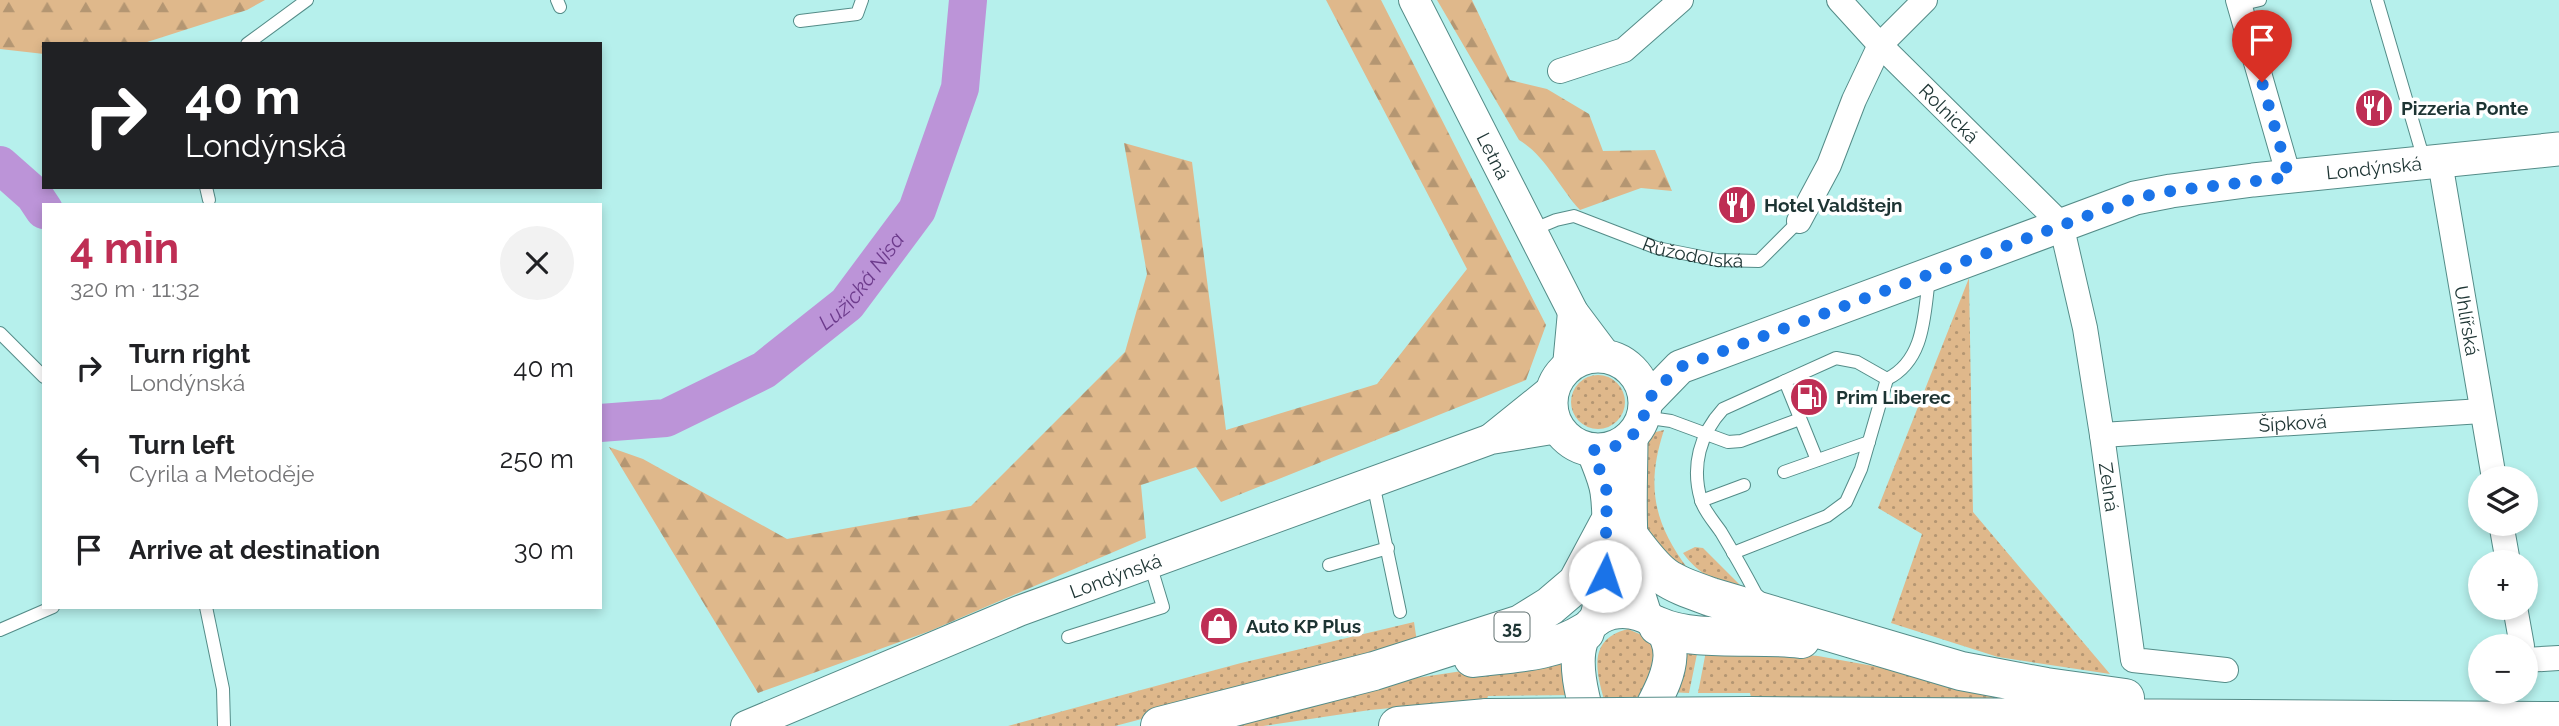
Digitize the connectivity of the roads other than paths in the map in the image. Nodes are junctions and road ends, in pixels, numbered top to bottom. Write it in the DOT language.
graph roads {
  1 [pos="307,0"];
  2 [pos="862,0"];
  3 [pos="1414,0"];
  4 [pos="1681,0"];
  5 [pos="1839,0"];
  6 [pos="1925,0"];
  7 [pos="2376,0"];
  8 [pos="2246,2"];
  9 [pos="800,21"];
  10 [pos="250,42"];
  11 [pos="1880,45"];
  12 [pos="1560,71"];
  13 [pos="2559,149"];
  14 [pos="2433,163"];
  15 [pos="2289,177"];
  16 [pos="1799,221"];
  17 [pos="2061,224"];
  18 [pos="1532,231"];
  19 [pos="1929,275"];
  20 [pos="1573,312"];
  21 [pos="0,333"];
  22 [pos="1618,361"];
  23 [pos="1680,367"];
  24 [pos="42,375"];
  25 [pos="1561,377"];
  26 [pos="1888,379"];
  27 [pos="1785,381"];
  28 [pos="2482,411"];
  29 [pos="1640,419"];
  30 [pos="1800,419"];
  31 [pos="1558,428"];
  32 [pos="1704,434"];
  33 [pos="2102,435"];
  34 [pos="1491,439"];
  35 [pos="1869,442"];
  36 [pos="1593,450"];
  37 [pos="1817,460"];
  38 [pos="2492,466"];
  39 [pos="1784,472"];
  40 [pos="1373,483"];
  41 [pos="1744,485"];
  42 [pos="1701,501"];
  43 [pos="1620,532"];
  44 [pos="1388,548"];
  45 [pos="1733,553"];
  46 [pos="1150,564"];
  47 [pos="1329,565"];
  48 [pos="49,609"];
  49 [pos="206,609"];
  50 [pos="1400,612"];
  51 [pos="1782,616"];
  52 [pos="1652,621"];
  53 [pos="1590,626"];
  54 [pos="0,631"];
  55 [pos="1068,637"];
  56 [pos="1897,652"];
  57 [pos="2559,658"];
  58 [pos="2538,659"];
  59 [pos="2226,670"];
  60 [pos="1374,671"];
  61 [pos="2237,719"];
  62 [pos="2559,721"];
  63 [pos="224,726"];
  64 [pos="746,726"];
  65 [pos="1160,726"];
  66 [pos="1398,726"];
  67 [pos="1590,726"];
  68 [pos="1643,726"];
  1 -- 10 [label="lane"];
  2 -- 9 [label="lane"];
  3 -- 18 [label="street, Letná"];
  4 -- 12 [label="street"];
  5 -- 11 [label="street, Rolnická"];
  6 -- 11 [label="street, Růžodolská"];
  7 -- 14 [label="lane"];
  8 -- 15 [label="street"];
  11 -- 16 [label="street, Růžodolská"];
  11 -- 17 [label="street, Rolnická"];
  13 -- 14 [label="main road, Londýnská"];
  14 -- 15 [label="main road, Londýnská"];
  14 -- 28 [label="street, Uhlířská"];
  15 -- 17 [label="main road, Londýnská"];
  16 -- 18 [label="lane, Růžodolská"];
  17 -- 19 [label="main road, Londýnská"];
  17 -- 33 [label="street, Zelná"];
  18 -- 20 [label="street, Letná"];
  19 -- 23 [label="main road, Londýnská"];
  19 -- 26 [label="lane"];
  20 -- 22 [label="street, Letná"];
  20 -- 25 [label="street"];
  21 -- 24 [label="lane"];
  22 -- 23 [label="main road, Londýnská"];
  22 -- 25 [label="main road, Londýnská"];
  22 -- 29 [label="main road"];
  23 -- 29 [label="main road, Londýnská"];
  25 -- 31 [label="main road"];
  25 -- 34 [label="street, Londýnská"];
  26 -- 27 [label="lane"];
  26 -- 35 [label="lane"];
  27 -- 30 [label="lane"];
  27 -- 32 [label="lane"];
  28 -- 33 [label="street, Šípková"];
  28 -- 38 [label="street, Uhlířská"];
  29 -- 32 [label="lane"];
  29 -- 36 [label="main road, Londýnská"];
  29 -- 43 [label="main road"];
  30 -- 32 [label="lane"];
  30 -- 37 [label="lane"];
  31 -- 34 [label="street, Londýnská"];
  31 -- 36 [label="main road"];
  32 -- 42 [label="lane"];
  33 -- 59 [label="street, Zelná"];
  34 -- 40 [label="street, Londýnská"];
  35 -- 37 [label="lane"];
  35 -- 45 [label="lane"];
  36 -- 43 [label="main road"];
  37 -- 39 [label="lane"];
  40 -- 44 [label="lane"];
  40 -- 46 [label="street, Londýnská"];
  41 -- 42 [label="lane"];
  42 -- 45 [label="lane"];
  43 -- 51 [label="highway"];
  43 -- 52 [label="main road"];
  43 -- 53 [label="main road"];
  43 -- 60 [label="highway, 35"];
  44 -- 47 [label="lane"];
  44 -- 50 [label="lane"];
  45 -- 51 [label="lane"];
  46 -- 55 [label="lane"];
  46 -- 64 [label="street, Londýnská"];
  48 -- 54 [label="lane"];
  49 -- 63 [label="lane"];
  51 -- 56 [label="highway"];
  52 -- 53 [label="main road"];
  52 -- 56 [label="highway"];
  52 -- 68 [label="main road"];
  53 -- 60 [label="highway, 35"];
  53 -- 67 [label="main road"];
  56 -- 61 [label="highway"];
  57 -- 58 [label="street"];
  60 -- 65 [label="highway, 35"];
  61 -- 62 [label="highway"];
  61 -- 66 [label="highway, bridge"];
}
